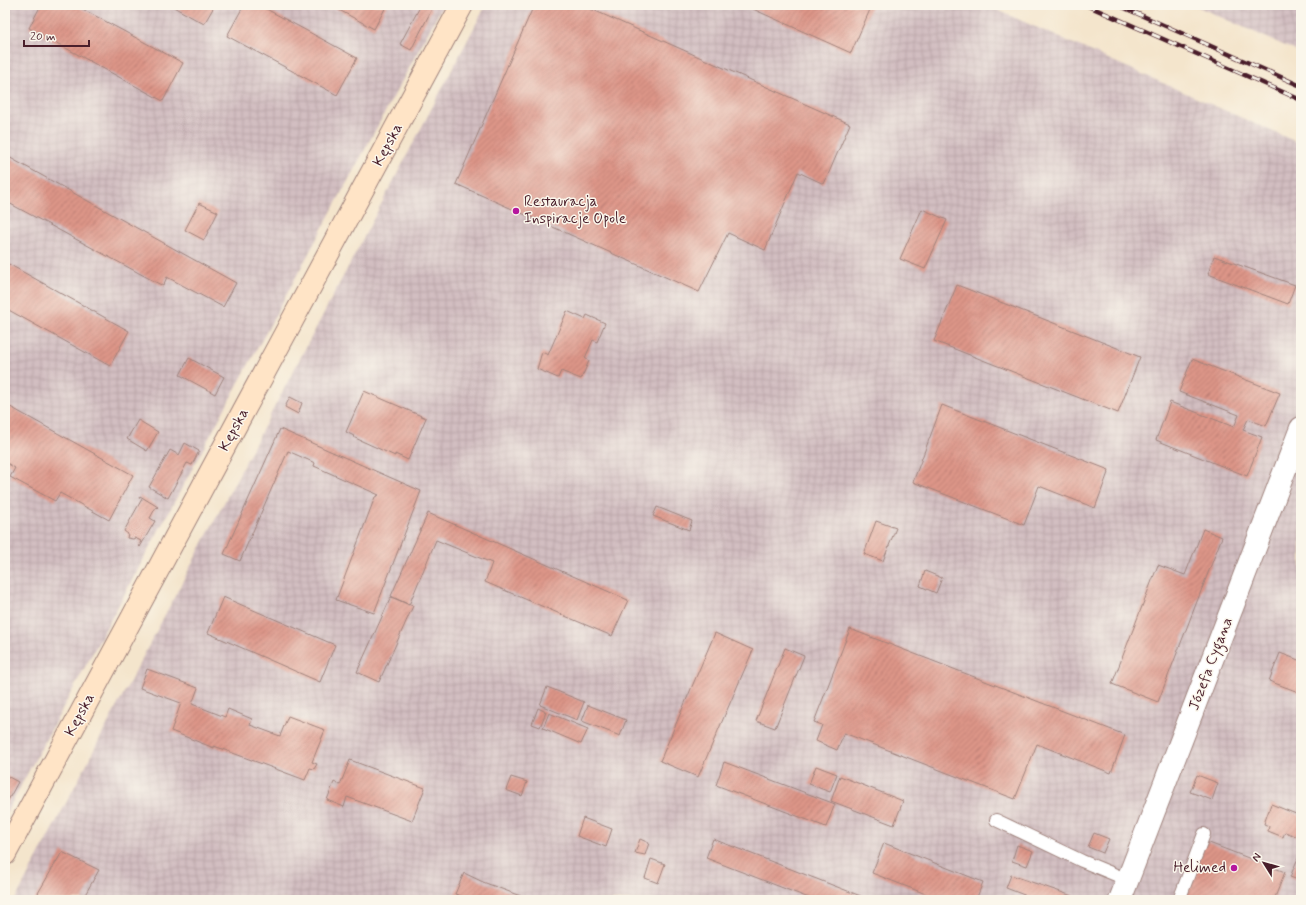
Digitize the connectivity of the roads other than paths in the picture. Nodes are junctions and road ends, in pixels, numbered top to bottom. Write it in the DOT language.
graph roads {
  1 [pos="462,5"];
  2 [pos="1301,428"];
  3 [pos="996,820"];
  4 [pos="1204,834"];
  5 [pos="5,854"];
  6 [pos="1124,890"];
  7 [pos="1179,900"];
  1 -- 5 [label="street, Kępska"];
  2 -- 6 [label="street, Józefa Cygana"];
  3 -- 6 [label="lane"];
  4 -- 7 [label="lane"];
}
